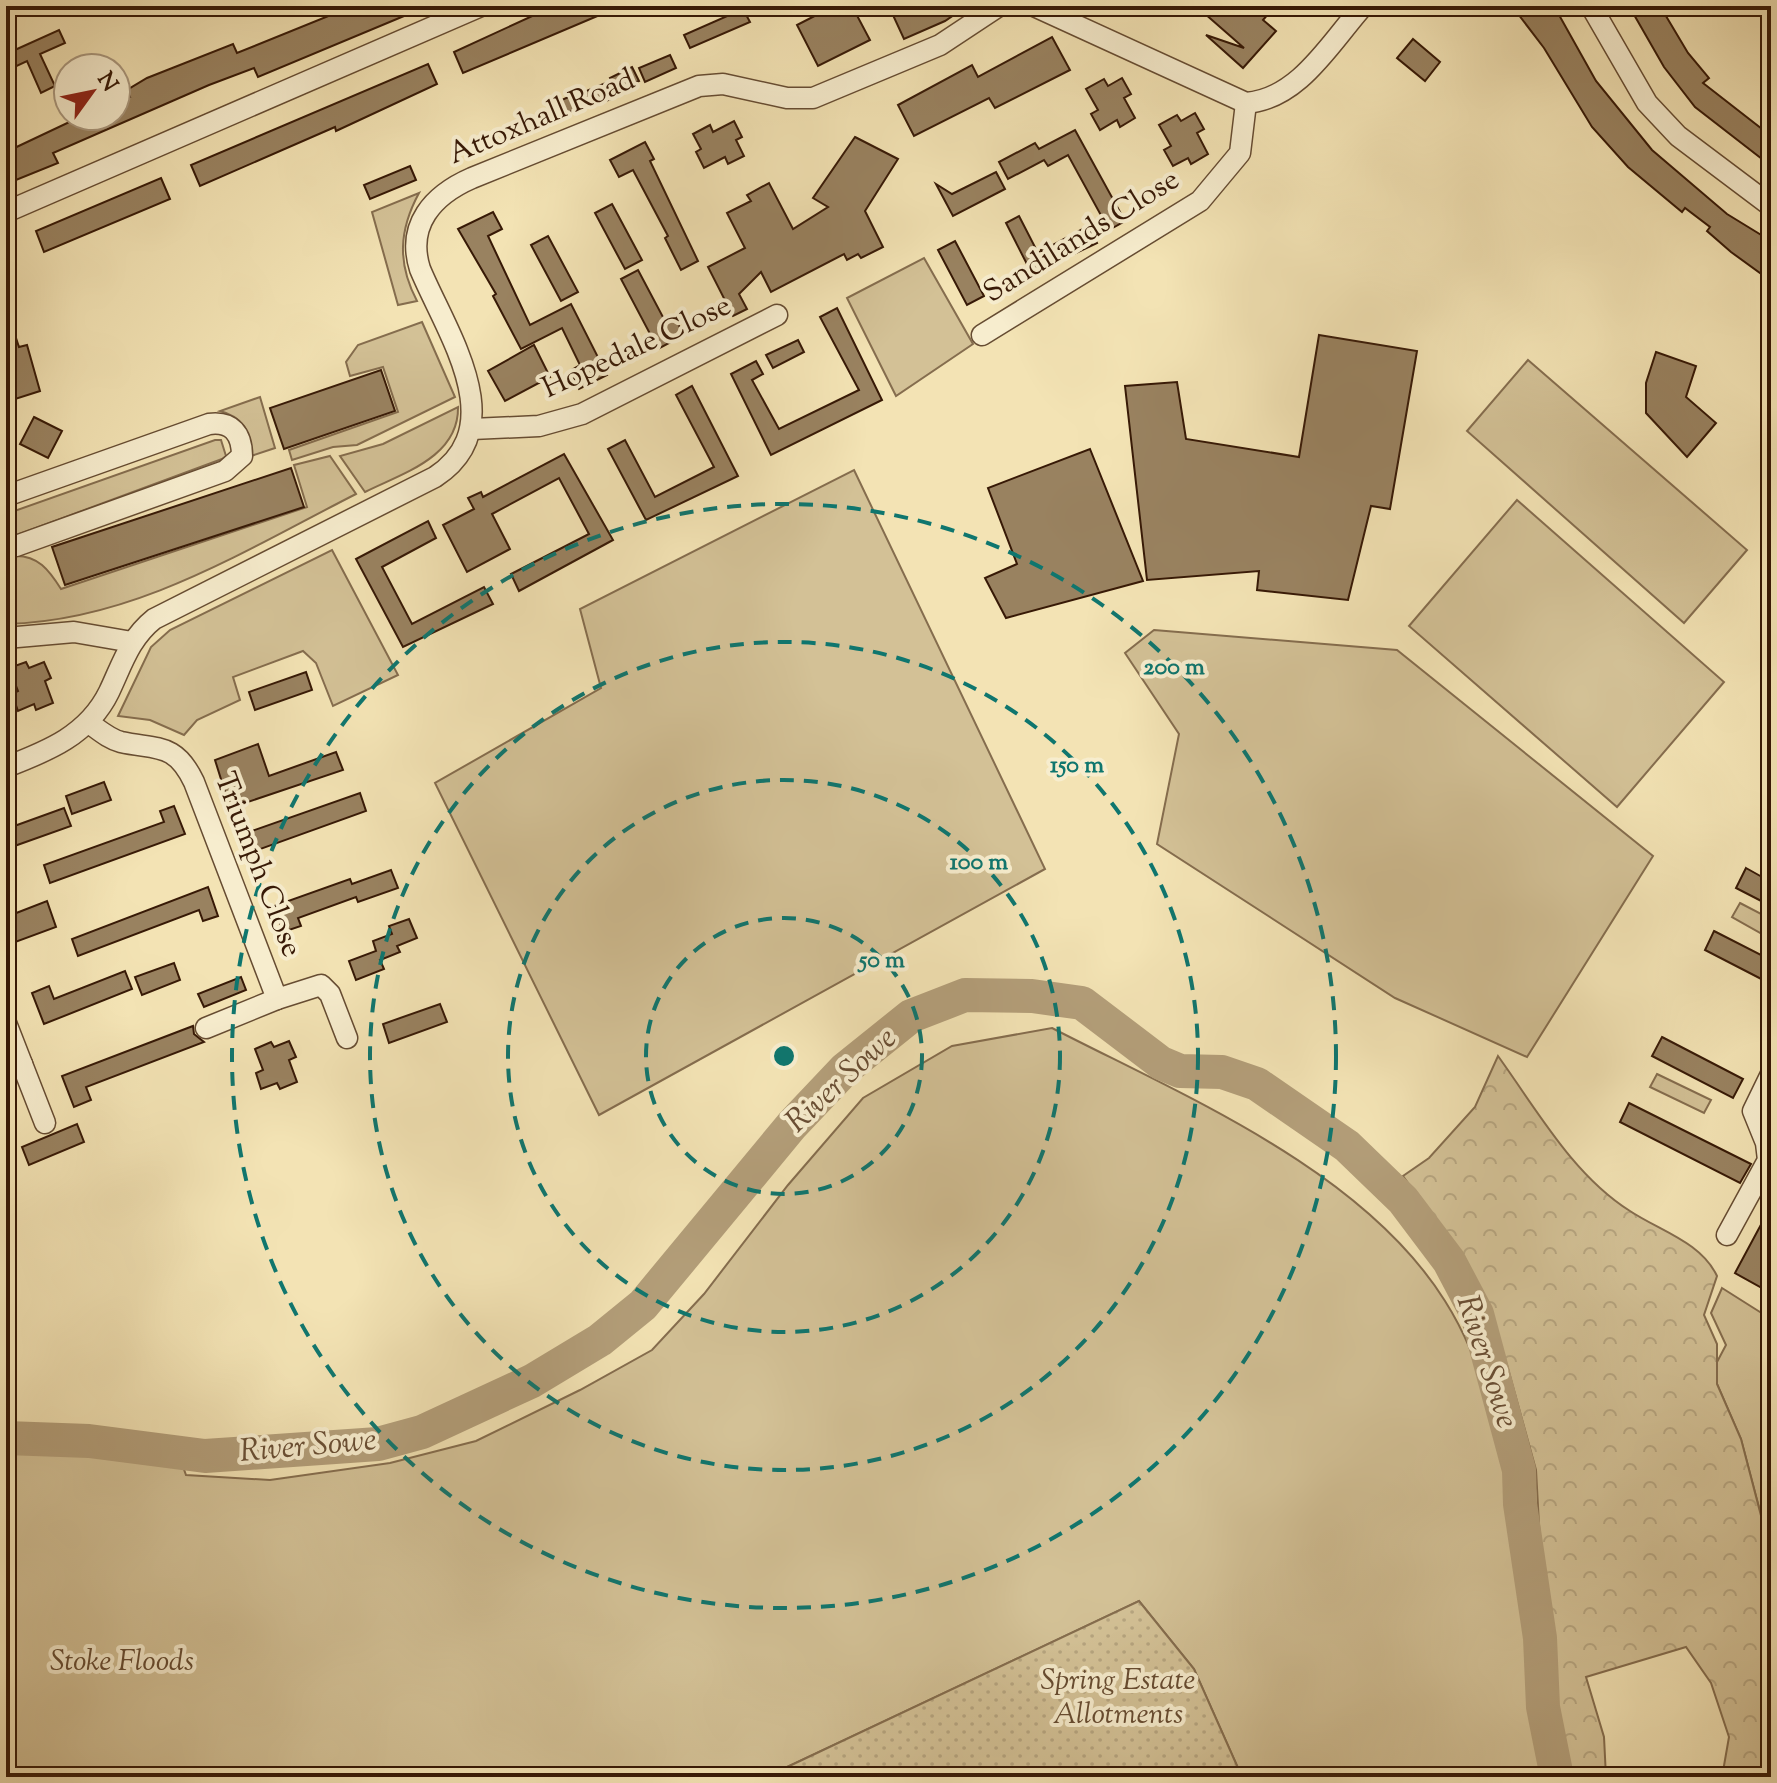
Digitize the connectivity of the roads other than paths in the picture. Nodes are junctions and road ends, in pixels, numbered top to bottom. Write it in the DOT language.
graph roads {
  1 [pos="481,6"];
  2 [pos="999,6"];
  3 [pos="1034,6"];
  4 [pos="1363,6"];
  5 [pos="1591,6"];
  6 [pos="1246,103"];
  7 [pos="1771,206"];
  8 [pos="6,212"];
  9 [pos="777,315"];
  10 [pos="982,335"];
  11 [pos="472,429"];
  12 [pos="7,493"];
  13 [pos="16,546"];
  14 [pos="6,638"];
  15 [pos="132,642"];
  16 [pos="89,723"];
  17 [pos="6,767"];
  18 [pos="277,999"];
  19 [pos="6,1023"];
  20 [pos="206,1028"];
  21 [pos="347,1038"];
  22 [pos="14,1067"];
  23 [pos="1771,1074"];
  24 [pos="45,1123"];
  25 [pos="1727,1235"];
  1 -- 8 [label="street"];
  2 -- 11 [label="street, Attoxhall Road"];
  3 -- 6 [label="street"];
  4 -- 6 [label="street"];
  5 -- 7 [label="street"];
  6 -- 10 [label="street, Sandilands Close"];
  9 -- 11 [label="street, Hopedale Close"];
  11 -- 15 [label="street"];
  12 -- 13 [label="street"];
  14 -- 15 [label="street"];
  15 -- 16 [label="street"];
  16 -- 17 [label="street"];
  16 -- 18 [label="street, Triumph Close"];
  18 -- 20 [label="street, Triumph Close"];
  18 -- 21 [label="street, Triumph Close"];
  19 -- 22 [label="street"];
  22 -- 24 [label="street"];
  23 -- 25 [label="street"];
}
